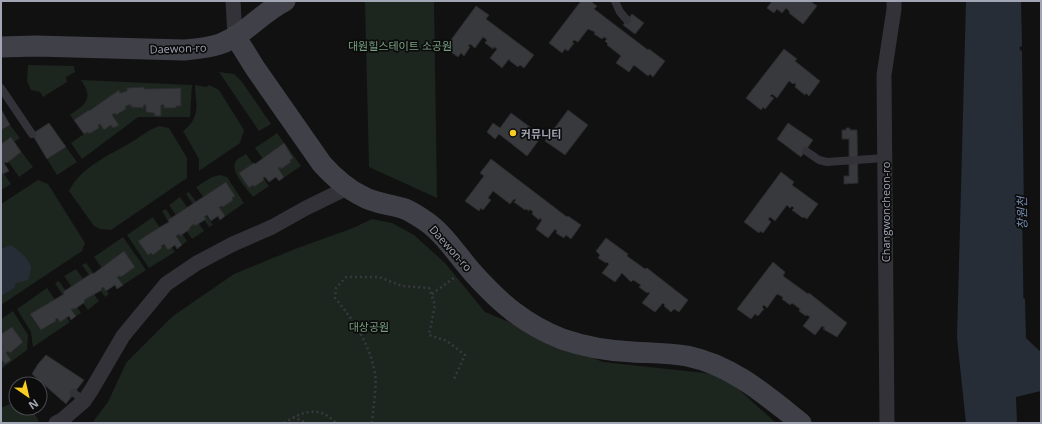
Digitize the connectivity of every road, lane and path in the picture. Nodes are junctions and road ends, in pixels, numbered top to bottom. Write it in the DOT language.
graph roads {
  1 [pos="233,1"];
  2 [pos="285,1"];
  3 [pos="615,1"];
  4 [pos="894,1"];
  5 [pos="627,20"];
  6 [pos="235,36"];
  7 [pos="1,47"];
  8 [pos="1,88"];
  9 [pos="32,134"];
  10 [pos="806,151"];
  11 [pos="885,158"];
  12 [pos="349,188"];
  13 [pos="468,267"];
  14 [pos="432,294"];
  15 [pos="454,379"];
  16 [pos="293,417"];
  17 [pos="56,423"];
  18 [pos="284,423"];
  19 [pos="306,423"];
  20 [pos="336,423"];
  21 [pos="372,423"];
  22 [pos="801,423"];
  23 [pos="887,423"];
  1 -- 6 [label="street"];
  2 -- 6 [label="street"];
  3 -- 5 [label="lane"];
  4 -- 11 [label="street, Changwoncheon-ro"];
  6 -- 7 [label="street, Daewon-ro"];
  6 -- 12 [label="street, Daewon-ro"];
  8 -- 9 [label="lane"];
  10 -- 11 [label="lane"];
  11 -- 23 [label="street, Changwoncheon-ro"];
  12 -- 13 [label="street, Daewon-ro"];
  12 -- 17 [label="street"];
  13 -- 14 [label="path"];
  13 -- 22 [label="street, Daewon-ro"];
  14 -- 15 [label="path"];
  14 -- 21 [label="path"];
  16 -- 18 [label="path"];
  16 -- 19 [label="path"];
  16 -- 20 [label="path"];
}
